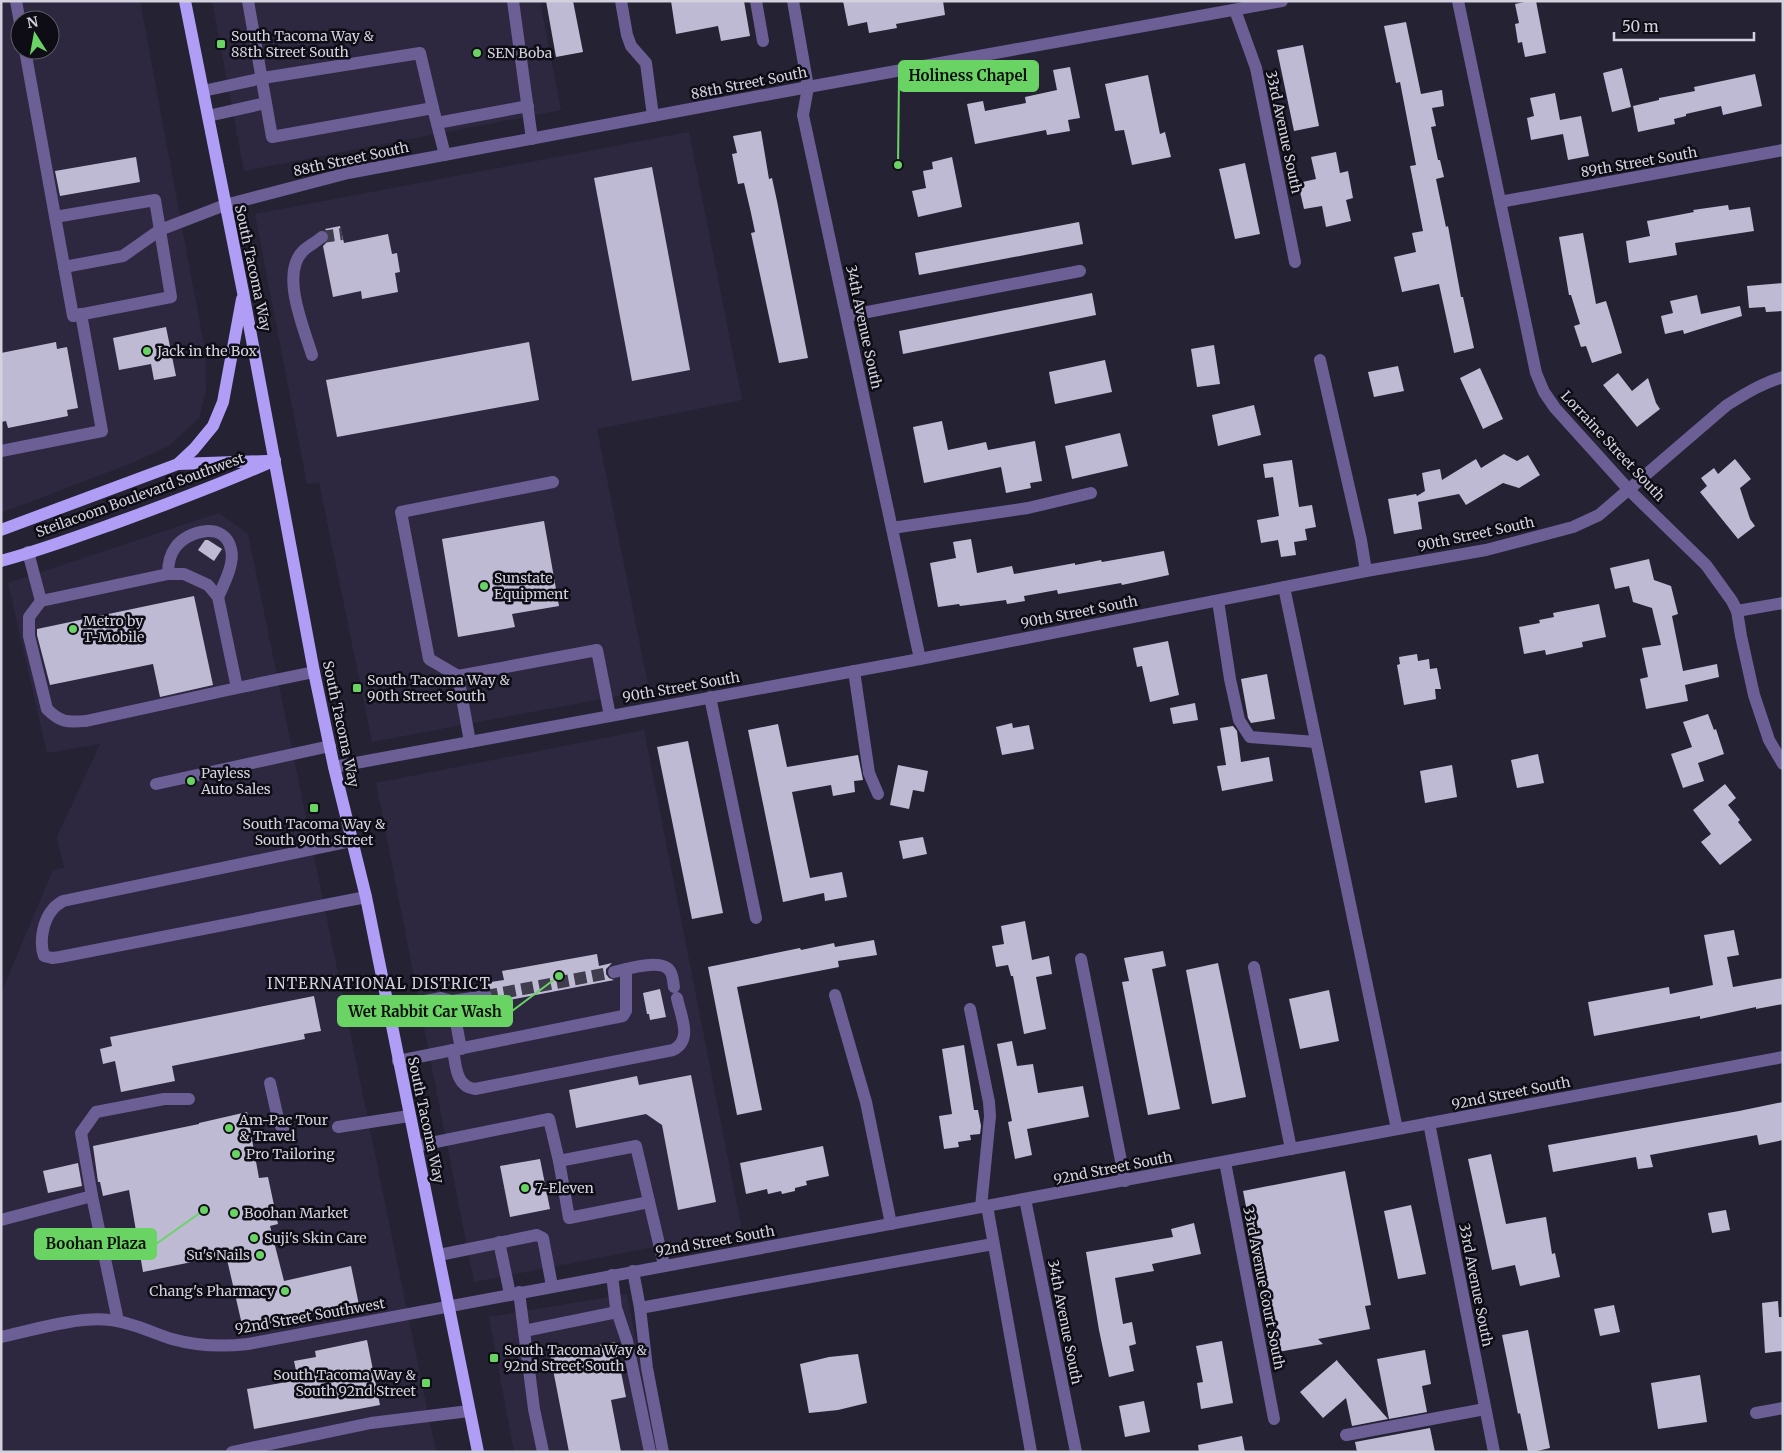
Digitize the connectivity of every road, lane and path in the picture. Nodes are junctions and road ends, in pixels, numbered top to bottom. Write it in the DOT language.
graph roads {
  1 [pos="185,1"];
  2 [pos="248,1"];
  3 [pos="513,1"];
  4 [pos="621,1"];
  5 [pos="756,1"];
  6 [pos="793,1"];
  7 [pos="1282,1"];
  8 [pos="1458,1"];
  9 [pos="1235,10"];
  10 [pos="763,41"];
  11 [pos="27,60"];
  12 [pos="263,78"];
  13 [pos="808,87"];
  14 [pos="203,91"];
  15 [pos="266,103"];
  16 [pos="528,106"];
  17 [pos="433,108"];
  18 [pos="208,116"];
  19 [pos="653,116"];
  20 [pos="437,123"];
  21 [pos="532,139"];
  22 [pos="1783,150"];
  23 [pos="445,155"];
  24 [pos="1500,202"];
  25 [pos="224,205"];
  26 [pos="55,217"];
  27 [pos="160,230"];
  28 [pos="322,237"];
  29 [pos="1295,262"];
  30 [pos="64,267"];
  31 [pos="1080,271"];
  32 [pos="243,292"];
  33 [pos="80,314"];
  34 [pos="847,316"];
  35 [pos="312,354"];
  36 [pos="1320,360"];
  37 [pos="1783,377"];
  38 [pos="1,451"];
  39 [pos="275,460"];
  40 [pos="178,464"];
  41 [pos="553,482"];
  42 [pos="1630,490"];
  43 [pos="1091,493"];
  44 [pos="892,528"];
  45 [pos="1,530"];
  46 [pos="28,552"];
  47 [pos="1,561"];
  48 [pos="1366,572"];
  49 [pos="168,574"];
  50 [pos="1284,587"];
  51 [pos="218,597"];
  52 [pos="41,601"];
  53 [pos="1218,601"];
  54 [pos="1783,603"];
  55 [pos="1736,611"];
  56 [pos="920,659"];
  57 [pos="854,671"];
  58 [pos="314,672"];
  59 [pos="458,676"];
  60 [pos="237,688"];
  61 [pos="710,697"];
  62 [pos="610,716"];
  63 [pos="470,742"];
  64 [pos="1316,742"];
  65 [pos="330,746"];
  66 [pos="1783,764"];
  67 [pos="334,767"];
  68 [pos="156,784"];
  69 [pos="878,794"];
  70 [pos="352,841"];
  71 [pos="366,897"];
  72 [pos="756,918"];
  73 [pos="1081,959"];
  74 [pos="1254,967"];
  75 [pos="835,995"];
  76 [pos="486,996"];
  77 [pos="452,1001"];
  78 [pos="388,1008"];
  79 [pos="970,1009"];
  80 [pos="457,1049"];
  81 [pos="1783,1057"];
  82 [pos="398,1061"];
  83 [pos="270,1083"];
  84 [pos="189,1099"];
  85 [pos="409,1116"];
  86 [pos="1429,1123"];
  87 [pos="338,1127"];
  88 [pos="1397,1130"];
  89 [pos="287,1134"];
  90 [pos="416,1146"];
  91 [pos="1291,1150"];
  92 [pos="559,1161"];
  93 [pos="1224,1162"];
  94 [pos="1125,1181"];
  95 [pos="92,1196"];
  96 [pos="1025,1199"];
  97 [pos="649,1202"];
  98 [pos="984,1206"];
  99 [pos="1,1220"];
  100 [pos="891,1224"];
  101 [pos="500,1242"];
  102 [pos="993,1244"];
  103 [pos="439,1255"];
  104 [pos="664,1265"];
  105 [pos="633,1271"];
  106 [pos="612,1275"];
  107 [pos="552,1286"];
  108 [pos="515,1293"];
  109 [pos="448,1305"];
  110 [pos="640,1308"];
  111 [pos="617,1312"];
  112 [pos="118,1321"];
  113 [pos="524,1331"];
  114 [pos="1,1337"];
  115 [pos="1485,1408"];
  116 [pos="1783,1408"];
  117 [pos="469,1411"];
  118 [pos="1756,1413"];
  119 [pos="1274,1419"];
  120 [pos="1346,1435"];
  121 [pos="232,1452"];
  122 [pos="478,1452"];
  123 [pos="543,1452"];
  124 [pos="650,1452"];
  125 [pos="663,1452"];
  126 [pos="1031,1452"];
  127 [pos="1076,1452"];
  128 [pos="1494,1452"];
  1 -- 14 [label="main road, South Tacoma Way"];
  2 -- 12 [label="street"];
  3 -- 16 [label="street"];
  4 -- 19 [label="street"];
  5 -- 10 [label="street"];
  6 -- 13 [label="street, 34th Avenue South"];
  7 -- 9 [label="street, 88th Street South"];
  8 -- 24 [label="street, Lorraine Street South"];
  9 -- 13 [label="street, 88th Street South"];
  9 -- 29 [label="street, 33rd Avenue South"];
  11 -- 26 [label="street"];
  12 -- 14 [label="street"];
  12 -- 15 [label="street"];
  12 -- 17 [label="street"];
  13 -- 19 [label="street, 88th Street South"];
  13 -- 34 [label="street, 34th Avenue South"];
  14 -- 18 [label="main road, South Tacoma Way"];
  15 -- 17 [label="street"];
  15 -- 18 [label="street"];
  16 -- 20 [label="street"];
  16 -- 21 [label="street"];
  17 -- 20 [label="street"];
  18 -- 25 [label="main road, South Tacoma Way"];
  19 -- 21 [label="street, 88th Street South"];
  20 -- 23 [label="street"];
  21 -- 23 [label="street, 88th Street South"];
  22 -- 24 [label="street, 89th Street South"];
  23 -- 25 [label="street, 88th Street South"];
  24 -- 42 [label="street, Lorraine Street South"];
  25 -- 27 [label="street, 88th Street South"];
  25 -- 32 [label="main road, South Tacoma Way"];
  26 -- 27 [label="street"];
  26 -- 30 [label="street"];
  27 -- 30 [label="street, 88th Street South"];
  27 -- 33 [label="street"];
  28 -- 35 [label="street"];
  30 -- 33 [label="street"];
  31 -- 34 [label="street"];
  32 -- 39 [label="main road, South Tacoma Way"];
  32 -- 40 [label="main road"];
  33 -- 38 [label="street"];
  34 -- 44 [label="street, 34th Avenue South"];
  36 -- 48 [label="street"];
  37 -- 42 [label="street, 90th Street South"];
  39 -- 40 [label="main road, Steilacoom Boulevard Southwest"];
  39 -- 46 [label="main road, Steilacoom Boulevard Southwest"];
  39 -- 58 [label="main road, South Tacoma Way"];
  40 -- 45 [label="main road, Steilacoom Boulevard Southwest"];
  41 -- 59 [label="street"];
  42 -- 48 [label="street, 90th Street South"];
  42 -- 55 [label="street, Lorraine Street South"];
  43 -- 44 [label="street"];
  44 -- 56 [label="street, 34th Avenue South"];
  46 -- 47 [label="main road, Steilacoom Boulevard Southwest"];
  46 -- 52 [label="street"];
  48 -- 50 [label="street, 90th Street South"];
  49 -- 51 [label="street"];
  49 -- 51 [label="street"];
  49 -- 52 [label="street"];
  50 -- 53 [label="street, 90th Street South"];
  50 -- 64 [label="street"];
  51 -- 60 [label="street"];
  52 -- 60 [label="street"];
  53 -- 56 [label="street, 90th Street South"];
  53 -- 64 [label="street"];
  54 -- 55 [label="street"];
  55 -- 66 [label="street, Lorraine Street South"];
  56 -- 57 [label="street, 90th Street South"];
  57 -- 61 [label="street, 90th Street South"];
  57 -- 69 [label="street"];
  58 -- 60 [label="street"];
  58 -- 65 [label="main road, South Tacoma Way"];
  59 -- 62 [label="street"];
  59 -- 63 [label="street"];
  61 -- 62 [label="street, 90th Street South"];
  61 -- 72 [label="street"];
  62 -- 63 [label="street, 90th Street South"];
  63 -- 67 [label="street, 90th Street South"];
  64 -- 88 [label="street"];
  65 -- 67 [label="main road, South Tacoma Way"];
  65 -- 68 [label="street"];
  67 -- 70 [label="main road, South Tacoma Way"];
  70 -- 71 [label="main road, South Tacoma Way"];
  70 -- 71 [label="street"];
  71 -- 78 [label="main road, South Tacoma Way"];
  73 -- 94 [label="street"];
  74 -- 91 [label="street"];
  75 -- 100 [label="street"];
  76 -- 77 [label="street"];
  77 -- 78 [label="street"];
  77 -- 80 [label="street"];
  78 -- 82 [label="main road, South Tacoma Way"];
  79 -- 98 [label="street"];
  80 -- 80 [label="street"];
  80 -- 82 [label="street"];
  81 -- 86 [label="street, 92nd Street South"];
  82 -- 85 [label="main road, South Tacoma Way"];
  83 -- 89 [label="street"];
  84 -- 95 [label="street"];
  85 -- 87 [label="street"];
  85 -- 90 [label="main road, South Tacoma Way"];
  86 -- 88 [label="street, 92nd Street South"];
  86 -- 115 [label="street, 33rd Avenue South"];
  88 -- 91 [label="street, 92nd Street South"];
  90 -- 92 [label="street"];
  90 -- 103 [label="main road, South Tacoma Way"];
  91 -- 93 [label="street, 92nd Street South"];
  92 -- 97 [label="street"];
  92 -- 97 [label="street"];
  93 -- 94 [label="street, 92nd Street South"];
  93 -- 119 [label="street, 33rd Avenue Court South"];
  94 -- 96 [label="street, 92nd Street South"];
  95 -- 99 [label="street"];
  95 -- 112 [label="street"];
  96 -- 98 [label="street, 92nd Street South"];
  96 -- 127 [label="street, 34th Avenue South"];
  97 -- 104 [label="street"];
  98 -- 100 [label="street, 92nd Street South"];
  98 -- 102 [label="street"];
  100 -- 104 [label="street, 92nd Street South"];
  101 -- 103 [label="street"];
  101 -- 107 [label="street"];
  101 -- 108 [label="street"];
  102 -- 110 [label="street"];
  102 -- 126 [label="street"];
  103 -- 109 [label="main road, South Tacoma Way"];
  104 -- 105 [label="street, 92nd Street South"];
  105 -- 106 [label="street, 92nd Street South"];
  105 -- 110 [label="street"];
  106 -- 107 [label="street, 92nd Street South"];
  106 -- 111 [label="street"];
  107 -- 108 [label="street, 92nd Street South"];
  108 -- 109 [label="street, 92nd Street South"];
  108 -- 113 [label="street"];
  109 -- 112 [label="street, 92nd Street Southwest"];
  109 -- 117 [label="main road, South Tacoma Way"];
  110 -- 125 [label="street"];
  111 -- 113 [label="street"];
  111 -- 124 [label="street"];
  112 -- 114 [label="street, 92nd Street Southwest"];
  113 -- 123 [label="street"];
  115 -- 120 [label="street"];
  115 -- 128 [label="street, 33rd Avenue South"];
  116 -- 118 [label="street"];
  117 -- 121 [label="street"];
  117 -- 122 [label="main road, South Tacoma Way"];
}
